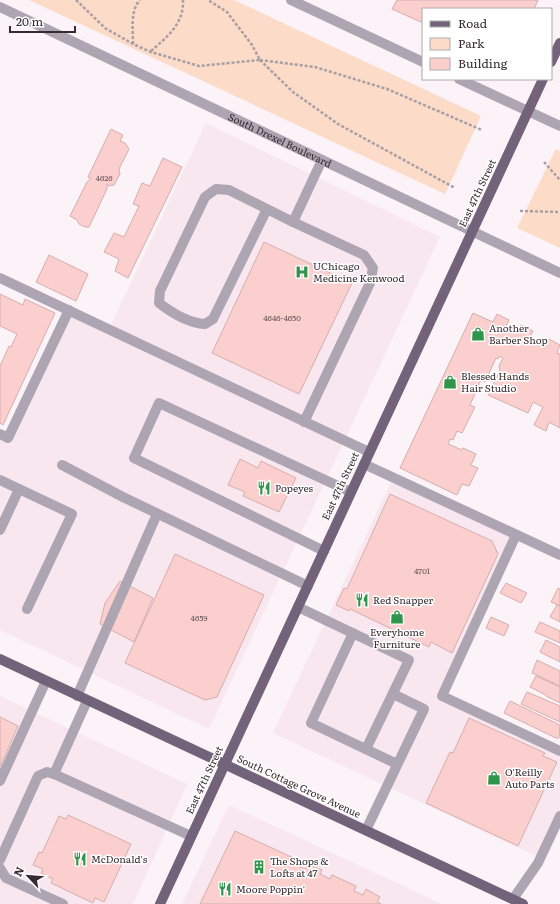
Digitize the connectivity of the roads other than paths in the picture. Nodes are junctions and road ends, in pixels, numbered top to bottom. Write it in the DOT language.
graph roads {
  1 [pos="291,0"];
  2 [pos="313,5"];
  3 [pos="0,7"];
  4 [pos="560,43"];
  5 [pos="552,60"];
  6 [pos="422,61"];
  7 [pos="461,80"];
  8 [pos="543,80"];
  9 [pos="528,111"];
  10 [pos="560,126"];
  11 [pos="322,160"];
  12 [pos="267,209"];
  13 [pos="293,222"];
  14 [pos="472,232"];
  15 [pos="560,273"];
  16 [pos="0,278"];
  17 [pos="69,310"];
  18 [pos="304,422"];
  19 [pos="0,434"];
  20 [pos="369,452"];
  21 [pos="364,464"];
  22 [pos="62,466"];
  23 [pos="0,480"];
  24 [pos="19,489"];
  25 [pos="351,492"];
  26 [pos="157,514"];
  27 [pos="0,530"];
  28 [pos="516,535"];
  29 [pos="324,551"];
  30 [pos="560,555"];
  31 [pos="308,586"];
  32 [pos="298,607"];
  33 [pos="27,609"];
  34 [pos="353,633"];
  35 [pos="0,659"];
  36 [pos="46,681"];
  37 [pos="393,694"];
  38 [pos="77,696"];
  39 [pos="87,700"];
  40 [pos="366,749"];
  41 [pos="560,751"];
  42 [pos="397,764"];
  43 [pos="224,765"];
  44 [pos="54,774"];
  45 [pos="0,781"];
  46 [pos="560,816"];
  47 [pos="366,830"];
  48 [pos="191,836"];
  49 [pos="0,860"];
  50 [pos="0,868"];
  51 [pos="514,899"];
  52 [pos="63,904"];
  53 [pos="160,904"];
  54 [pos="523,904"];
  1 -- 2 [label="street"];
  2 -- 6 [label="street"];
  3 -- 11 [label="street, South Drexel Boulevard"];
  4 -- 5 [label="main road"];
  7 -- 9 [label="street"];
  8 -- 9 [label="main road, East 47th Street"];
  9 -- 10 [label="street"];
  9 -- 14 [label="main road, East 47th Street"];
  11 -- 13 [label="street"];
  11 -- 14 [label="street, South Drexel Boulevard"];
  12 -- 12 [label="street"];
  12 -- 13 [label="street"];
  13 -- 18 [label="street"];
  14 -- 15 [label="street, South Drexel Boulevard"];
  14 -- 20 [label="main road, East 47th Street"];
  16 -- 17 [label="street"];
  17 -- 18 [label="street"];
  17 -- 19 [label="street"];
  18 -- 20 [label="street"];
  20 -- 21 [label="main road, East 47th Street"];
  21 -- 25 [label="main road, East 47th Street"];
  21 -- 28 [label="street"];
  22 -- 26 [label="street"];
  23 -- 24 [label="street"];
  24 -- 27 [label="street"];
  24 -- 33 [label="street"];
  25 -- 29 [label="main road, East 47th Street"];
  25 -- 29 [label="street"];
  26 -- 31 [label="street"];
  26 -- 38 [label="street"];
  28 -- 30 [label="street"];
  28 -- 41 [label="street"];
  29 -- 31 [label="main road, East 47th Street"];
  31 -- 32 [label="main road, East 47th Street"];
  32 -- 34 [label="street"];
  32 -- 43 [label="main road, East 47th Street"];
  34 -- 37 [label="street"];
  34 -- 40 [label="street"];
  35 -- 36 [label="main road, South Cottage Grove Avenue"];
  36 -- 38 [label="main road, South Cottage Grove Avenue"];
  36 -- 45 [label="street"];
  37 -- 40 [label="street"];
  37 -- 42 [label="street"];
  38 -- 39 [label="main road, South Cottage Grove Avenue"];
  39 -- 43 [label="main road, South Cottage Grove Avenue"];
  39 -- 44 [label="street"];
  40 -- 42 [label="street"];
  42 -- 47 [label="street"];
  43 -- 47 [label="main road, South Cottage Grove Avenue"];
  43 -- 48 [label="main road, East 47th Street"];
  44 -- 48 [label="street"];
  44 -- 49 [label="street"];
  46 -- 51 [label="street"];
  47 -- 51 [label="main road, South Cottage Grove Avenue"];
  48 -- 53 [label="main road, East 47th Street"];
  50 -- 52 [label="street"];
  51 -- 54 [label="main road, South Cottage Grove Avenue"];
}
